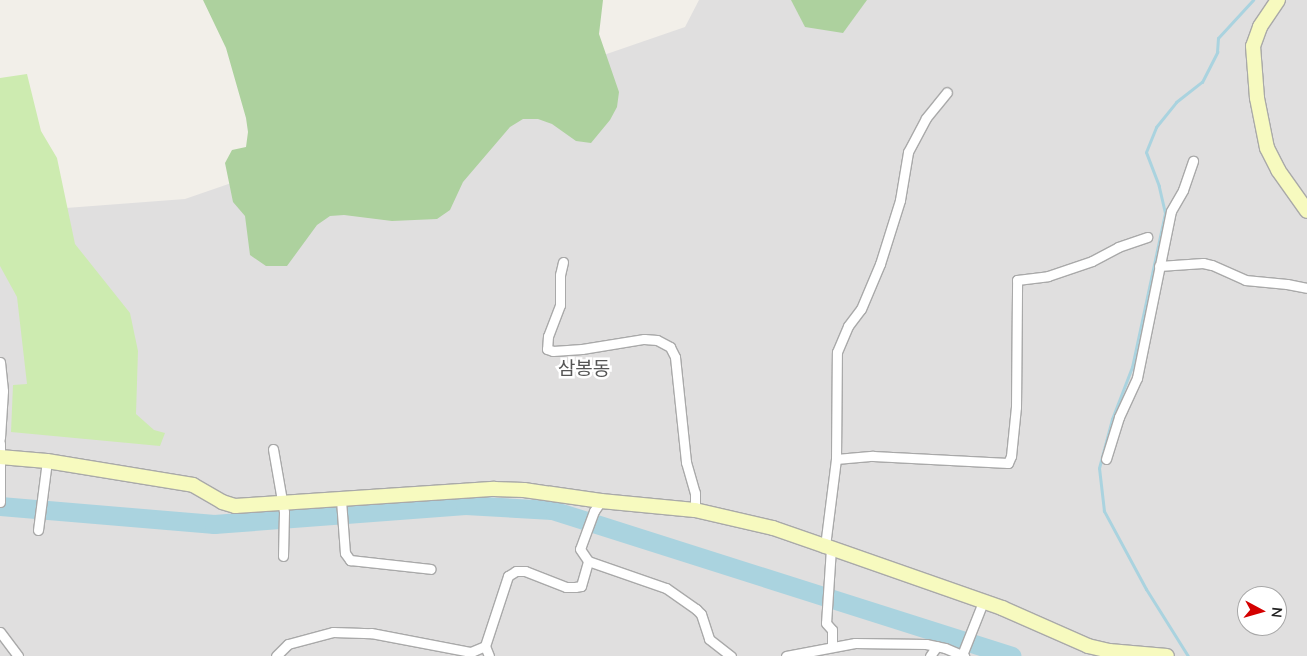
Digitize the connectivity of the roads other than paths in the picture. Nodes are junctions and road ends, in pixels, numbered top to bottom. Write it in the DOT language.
graph roads {
  1 [pos="1278,0"];
  2 [pos="947,92"];
  3 [pos="1192,161"];
  4 [pos="1307,211"];
  5 [pos="1147,237"];
  6 [pos="563,262"];
  7 [pos="1159,266"];
  8 [pos="1307,288"];
  9 [pos="0,362"];
  10 [pos="0,438"];
  11 [pos="0,443"];
  12 [pos="273,449"];
  13 [pos="0,457"];
  14 [pos="836,459"];
  15 [pos="1106,459"];
  16 [pos="47,461"];
  17 [pos="1,496"];
  18 [pos="0,502"];
  19 [pos="342,503"];
  20 [pos="597,506"];
  21 [pos="283,507"];
  22 [pos="695,510"];
  23 [pos="38,530"];
  24 [pos="828,547"];
  25 [pos="283,556"];
  26 [pos="588,561"];
  27 [pos="431,569"];
  28 [pos="983,602"];
  29 [pos="0,632"];
  30 [pos="485,646"];
  31 [pos="832,646"];
  32 [pos="937,646"];
  33 [pos="964,654"];
  34 [pos="18,656"];
  35 [pos="276,656"];
  36 [pos="489,656"];
  37 [pos="730,656"];
  38 [pos="786,656"];
  39 [pos="930,656"];
  40 [pos="1167,656"];
  1 -- 4 [label="main road"];
  2 -- 14 [label="street"];
  3 -- 7 [label="street"];
  5 -- 14 [label="street"];
  6 -- 22 [label="street"];
  7 -- 8 [label="street"];
  7 -- 15 [label="street"];
  9 -- 10 [label="street"];
  11 -- 13 [label="street"];
  12 -- 21 [label="street"];
  13 -- 16 [label="main road"];
  13 -- 17 [label="street"];
  14 -- 24 [label="street"];
  16 -- 21 [label="main road"];
  16 -- 23 [label="street"];
  17 -- 18 [label="street"];
  19 -- 20 [label="main road"];
  19 -- 21 [label="main road"];
  19 -- 27 [label="street"];
  20 -- 22 [label="main road"];
  20 -- 26 [label="street"];
  21 -- 25 [label="street"];
  22 -- 24 [label="main road"];
  24 -- 28 [label="main road"];
  24 -- 31 [label="street"];
  26 -- 30 [label="street"];
  26 -- 37 [label="street"];
  28 -- 33 [label="street"];
  28 -- 40 [label="main road"];
  29 -- 34 [label="street"];
  30 -- 35 [label="street"];
  30 -- 36 [label="street"];
  31 -- 32 [label="street"];
  31 -- 38 [label="street"];
  32 -- 33 [label="street"];
  32 -- 39 [label="street"];
}
